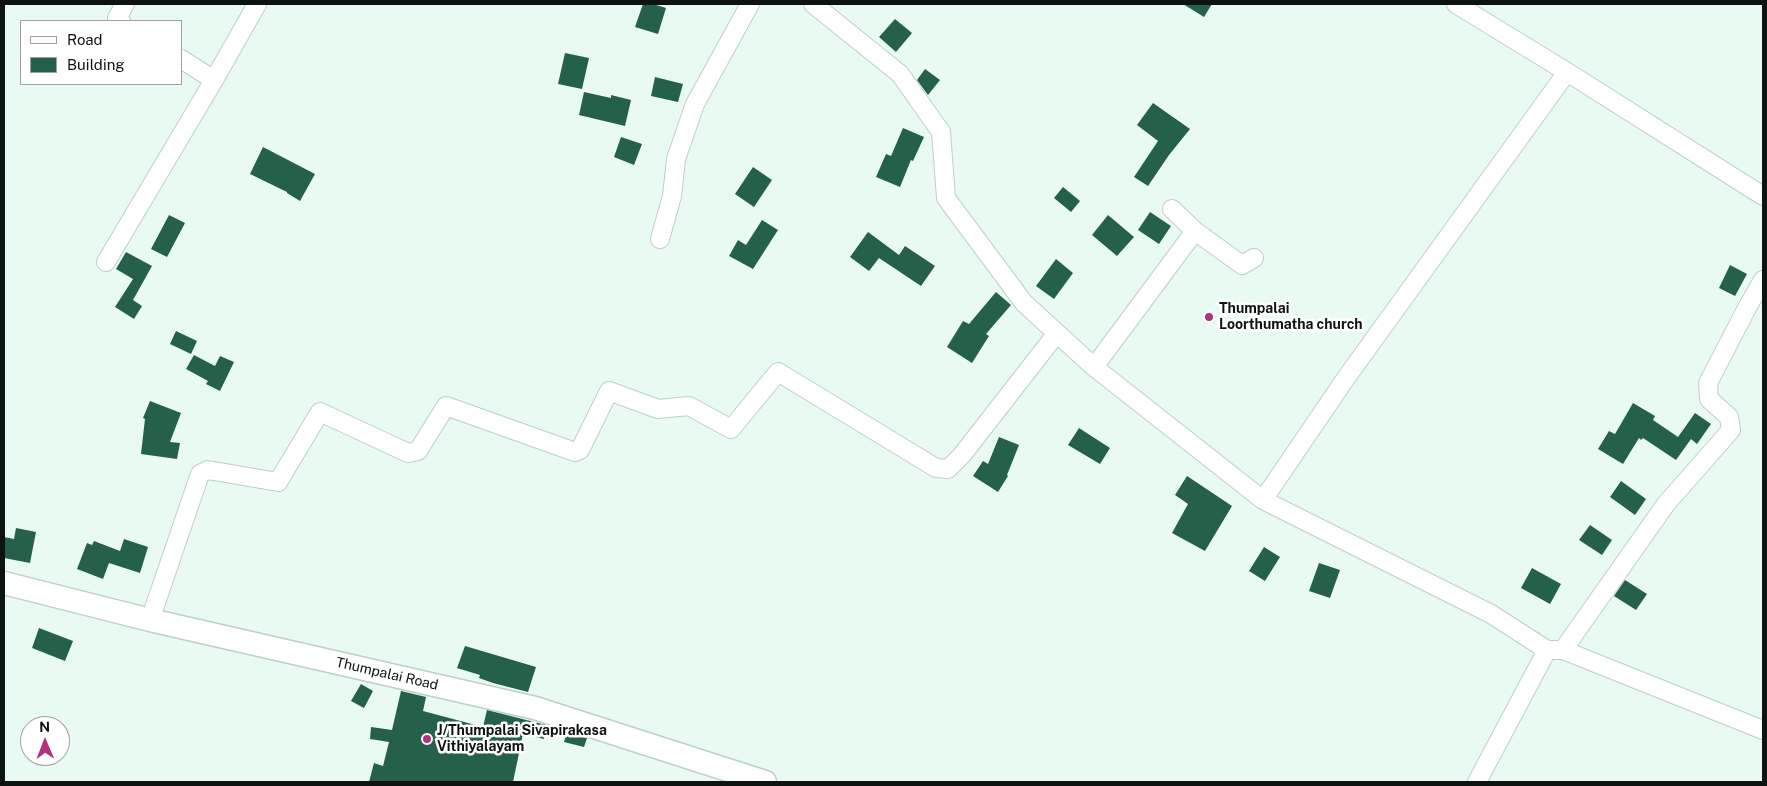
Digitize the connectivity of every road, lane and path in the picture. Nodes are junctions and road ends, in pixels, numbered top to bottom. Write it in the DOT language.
graph roads {
  1 [pos="125,4"];
  2 [pos="257,4"];
  3 [pos="750,4"];
  4 [pos="813,4"];
  5 [pos="1456,4"];
  6 [pos="120,20"];
  7 [pos="182,60"];
  8 [pos="1567,72"];
  9 [pos="214,80"];
  10 [pos="1763,196"];
  11 [pos="1172,209"];
  12 [pos="1195,231"];
  13 [pos="660,239"];
  14 [pos="1254,258"];
  15 [pos="106,262"];
  16 [pos="1763,280"];
  17 [pos="1057,333"];
  18 [pos="1094,367"];
  19 [pos="1263,500"];
  20 [pos="4,583"];
  21 [pos="150,620"];
  22 [pos="1555,650"];
  23 [pos="1763,730"];
  24 [pos="765,782"];
  25 [pos="1477,782"];
  1 -- 6 [label="street"];
  2 -- 9 [label="street"];
  3 -- 13 [label="street"];
  4 -- 17 [label="street"];
  5 -- 8 [label="street"];
  7 -- 9 [label="street"];
  8 -- 10 [label="street"];
  8 -- 19 [label="street"];
  9 -- 15 [label="street"];
  11 -- 12 [label="street"];
  12 -- 14 [label="street"];
  12 -- 18 [label="street"];
  16 -- 22 [label="street"];
  17 -- 18 [label="street"];
  17 -- 21 [label="street"];
  18 -- 19 [label="street"];
  19 -- 22 [label="street"];
  20 -- 21 [label="street, Thumpalai Road"];
  21 -- 24 [label="street, Thumpalai Road"];
  22 -- 23 [label="street"];
  22 -- 25 [label="street"];
}
